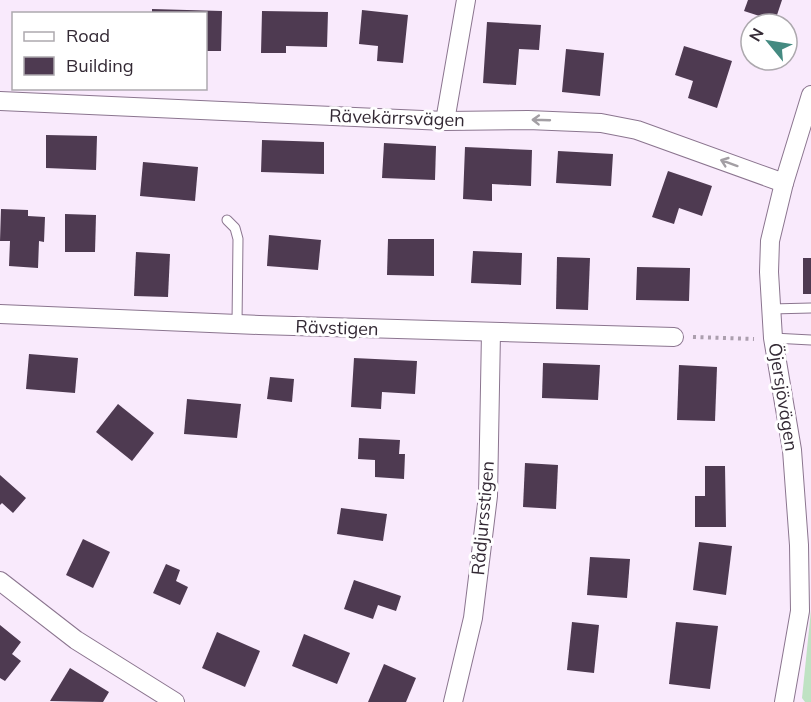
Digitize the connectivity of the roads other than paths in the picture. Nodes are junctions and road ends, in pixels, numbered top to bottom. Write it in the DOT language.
graph roads {
  1 [pos="465,0"];
  2 [pos="811,95"];
  3 [pos="0,101"];
  4 [pos="445,121"];
  5 [pos="805,131"];
  6 [pos="784,183"];
  7 [pos="227,220"];
  8 [pos="811,308"];
  9 [pos="771,309"];
  10 [pos="0,314"];
  11 [pos="237,324"];
  12 [pos="492,332"];
  13 [pos="674,337"];
  14 [pos="773,338"];
  15 [pos="811,340"];
  16 [pos="0,582"];
  17 [pos="175,702"];
  18 [pos="453,702"];
  19 [pos="784,702"];
  1 -- 4 [label="street"];
  2 -- 5 [label="street, Öjersjövägen"];
  3 -- 4 [label="street, Rävekärrsvägen"];
  6 -- 4 [label="street, Rävekärrsvägen, one-way"];
  5 -- 6 [label="street, Öjersjövägen"];
  6 -- 9 [label="street, Öjersjövägen"];
  7 -- 11 [label="lane"];
  8 -- 9 [label="lane"];
  9 -- 14 [label="street, Öjersjövägen"];
  10 -- 11 [label="street, Rävstigen"];
  11 -- 12 [label="street, Rävstigen"];
  12 -- 13 [label="street, Rävstigen"];
  12 -- 18 [label="street, Rådjursstigen"];
  14 -- 15 [label="lane"];
  14 -- 19 [label="street, Öjersjövägen"];
  16 -- 17 [label="street"];
}
